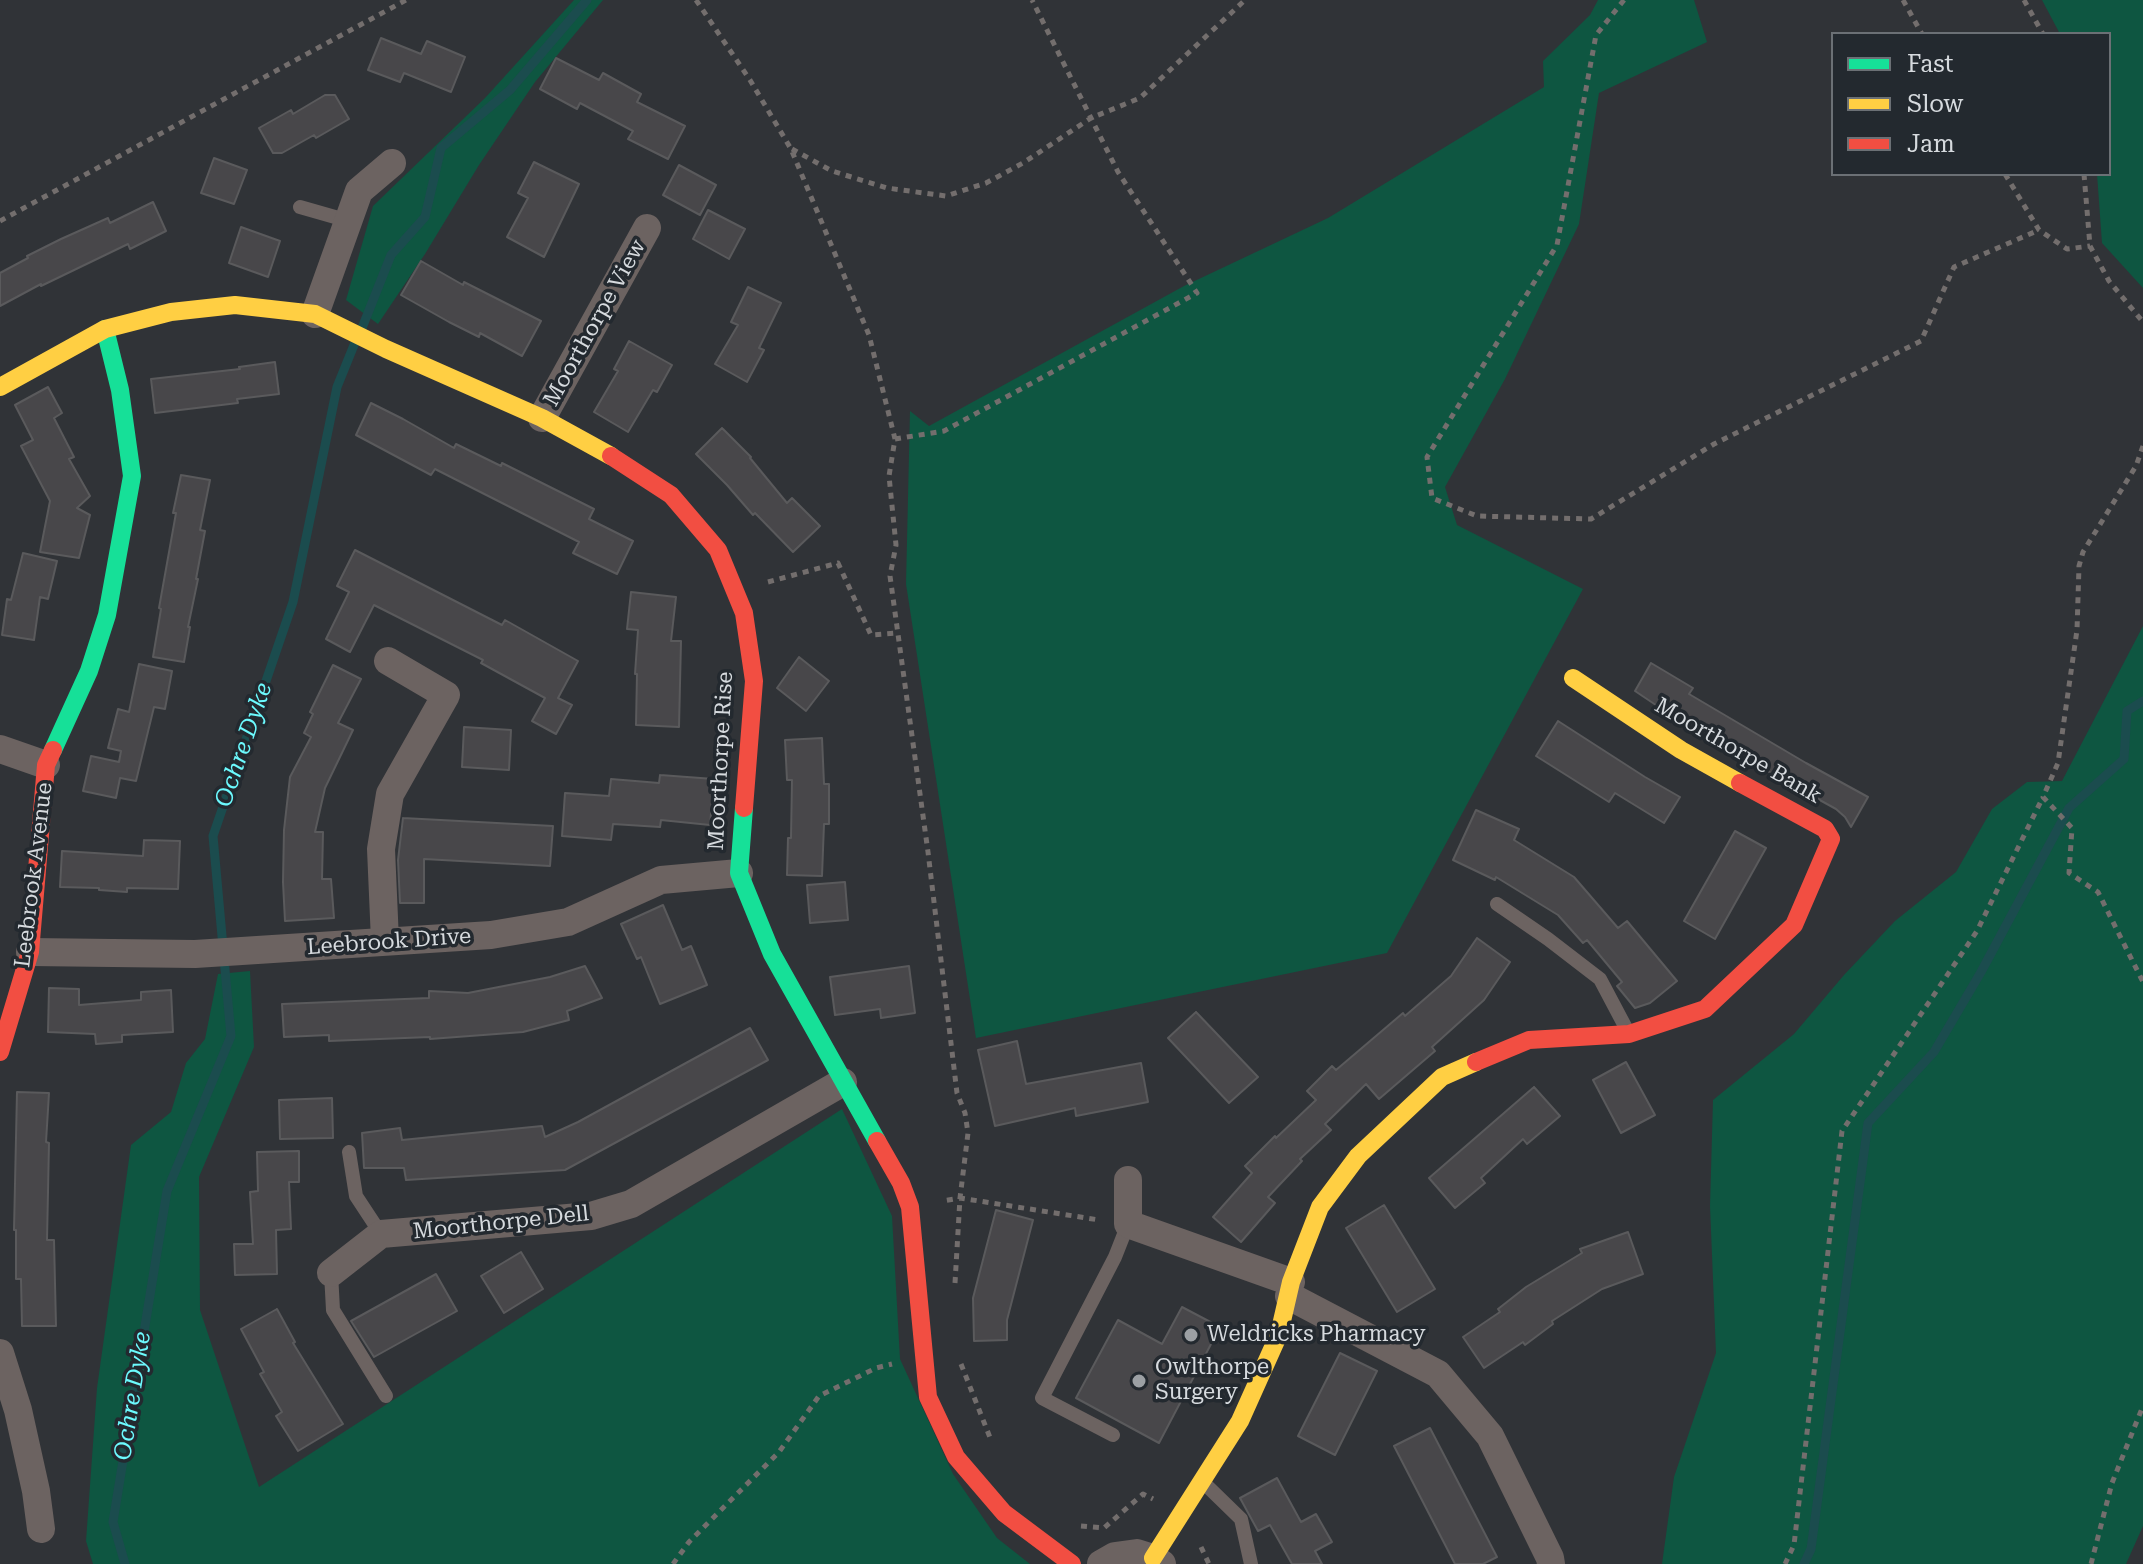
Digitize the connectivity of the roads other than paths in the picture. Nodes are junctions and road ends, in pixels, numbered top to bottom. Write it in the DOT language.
graph roads {
  1 [pos="392,163"];
  2 [pos="300,207"];
  3 [pos="349,221"];
  4 [pos="647,228"];
  5 [pos="322,318"];
  6 [pos="105,329"];
  7 [pos="0,387"];
  8 [pos="542,418"];
  9 [pos="388,661"];
  10 [pos="1573,678"];
  11 [pos="0,749"];
  12 [pos="46,765"];
  13 [pos="739,873"];
  14 [pos="1497,904"];
  15 [pos="385,941"];
  16 [pos="30,952"];
  17 [pos="1629,1034"];
  18 [pos="0,1052"];
  19 [pos="843,1082"];
  20 [pos="349,1152"];
  21 [pos="1128,1180"];
  22 [pos="1128,1224"];
  23 [pos="381,1234"];
  24 [pos="331,1273"];
  25 [pos="1290,1289"];
  26 [pos="0,1353"];
  27 [pos="386,1396"];
  28 [pos="1113,1435"];
  29 [pos="1202,1480"];
  30 [pos="41,1529"];
  31 [pos="1157,1561"];
  32 [pos="1072,1564"];
  33 [pos="1101,1564"];
  34 [pos="1251,1564"];
  35 [pos="1551,1564"];
  1 -- 3 [label="street"];
  2 -- 3 [label="lane"];
  3 -- 5 [label="street"];
  4 -- 8 [label="street, Moorthorpe View"];
  5 -- 6 [label="street, Moorthorpe Rise"];
  5 -- 8 [label="street, Moorthorpe Rise"];
  6 -- 7 [label="street, Moorthorpe Rise"];
  6 -- 12 [label="street, Leebrook Avenue"];
  8 -- 13 [label="street, Moorthorpe Rise"];
  9 -- 15 [label="street"];
  10 -- 17 [label="street, Moorthorpe Bank"];
  11 -- 12 [label="street"];
  12 -- 16 [label="street, Leebrook Avenue"];
  13 -- 15 [label="street, Leebrook Drive"];
  13 -- 19 [label="street, Moorthorpe Rise"];
  14 -- 17 [label="lane"];
  15 -- 16 [label="street, Leebrook Drive"];
  16 -- 18 [label="street, Leebrook Avenue"];
  17 -- 25 [label="street, Moorthorpe Bank"];
  19 -- 23 [label="street, Moorthorpe Dell"];
  19 -- 32 [label="street, Moorthorpe Rise"];
  20 -- 23 [label="lane"];
  21 -- 22 [label="street"];
  22 -- 25 [label="street"];
  22 -- 28 [label="lane"];
  23 -- 24 [label="street, Moorthorpe Dell"];
  24 -- 27 [label="lane"];
  25 -- 29 [label="street, Moorthorpe Bank"];
  25 -- 35 [label="street"];
  26 -- 30 [label="street"];
  29 -- 31 [label="street, Moorthorpe Bank"];
  29 -- 34 [label="lane"];
  31 -- 33 [label="street"];
}
